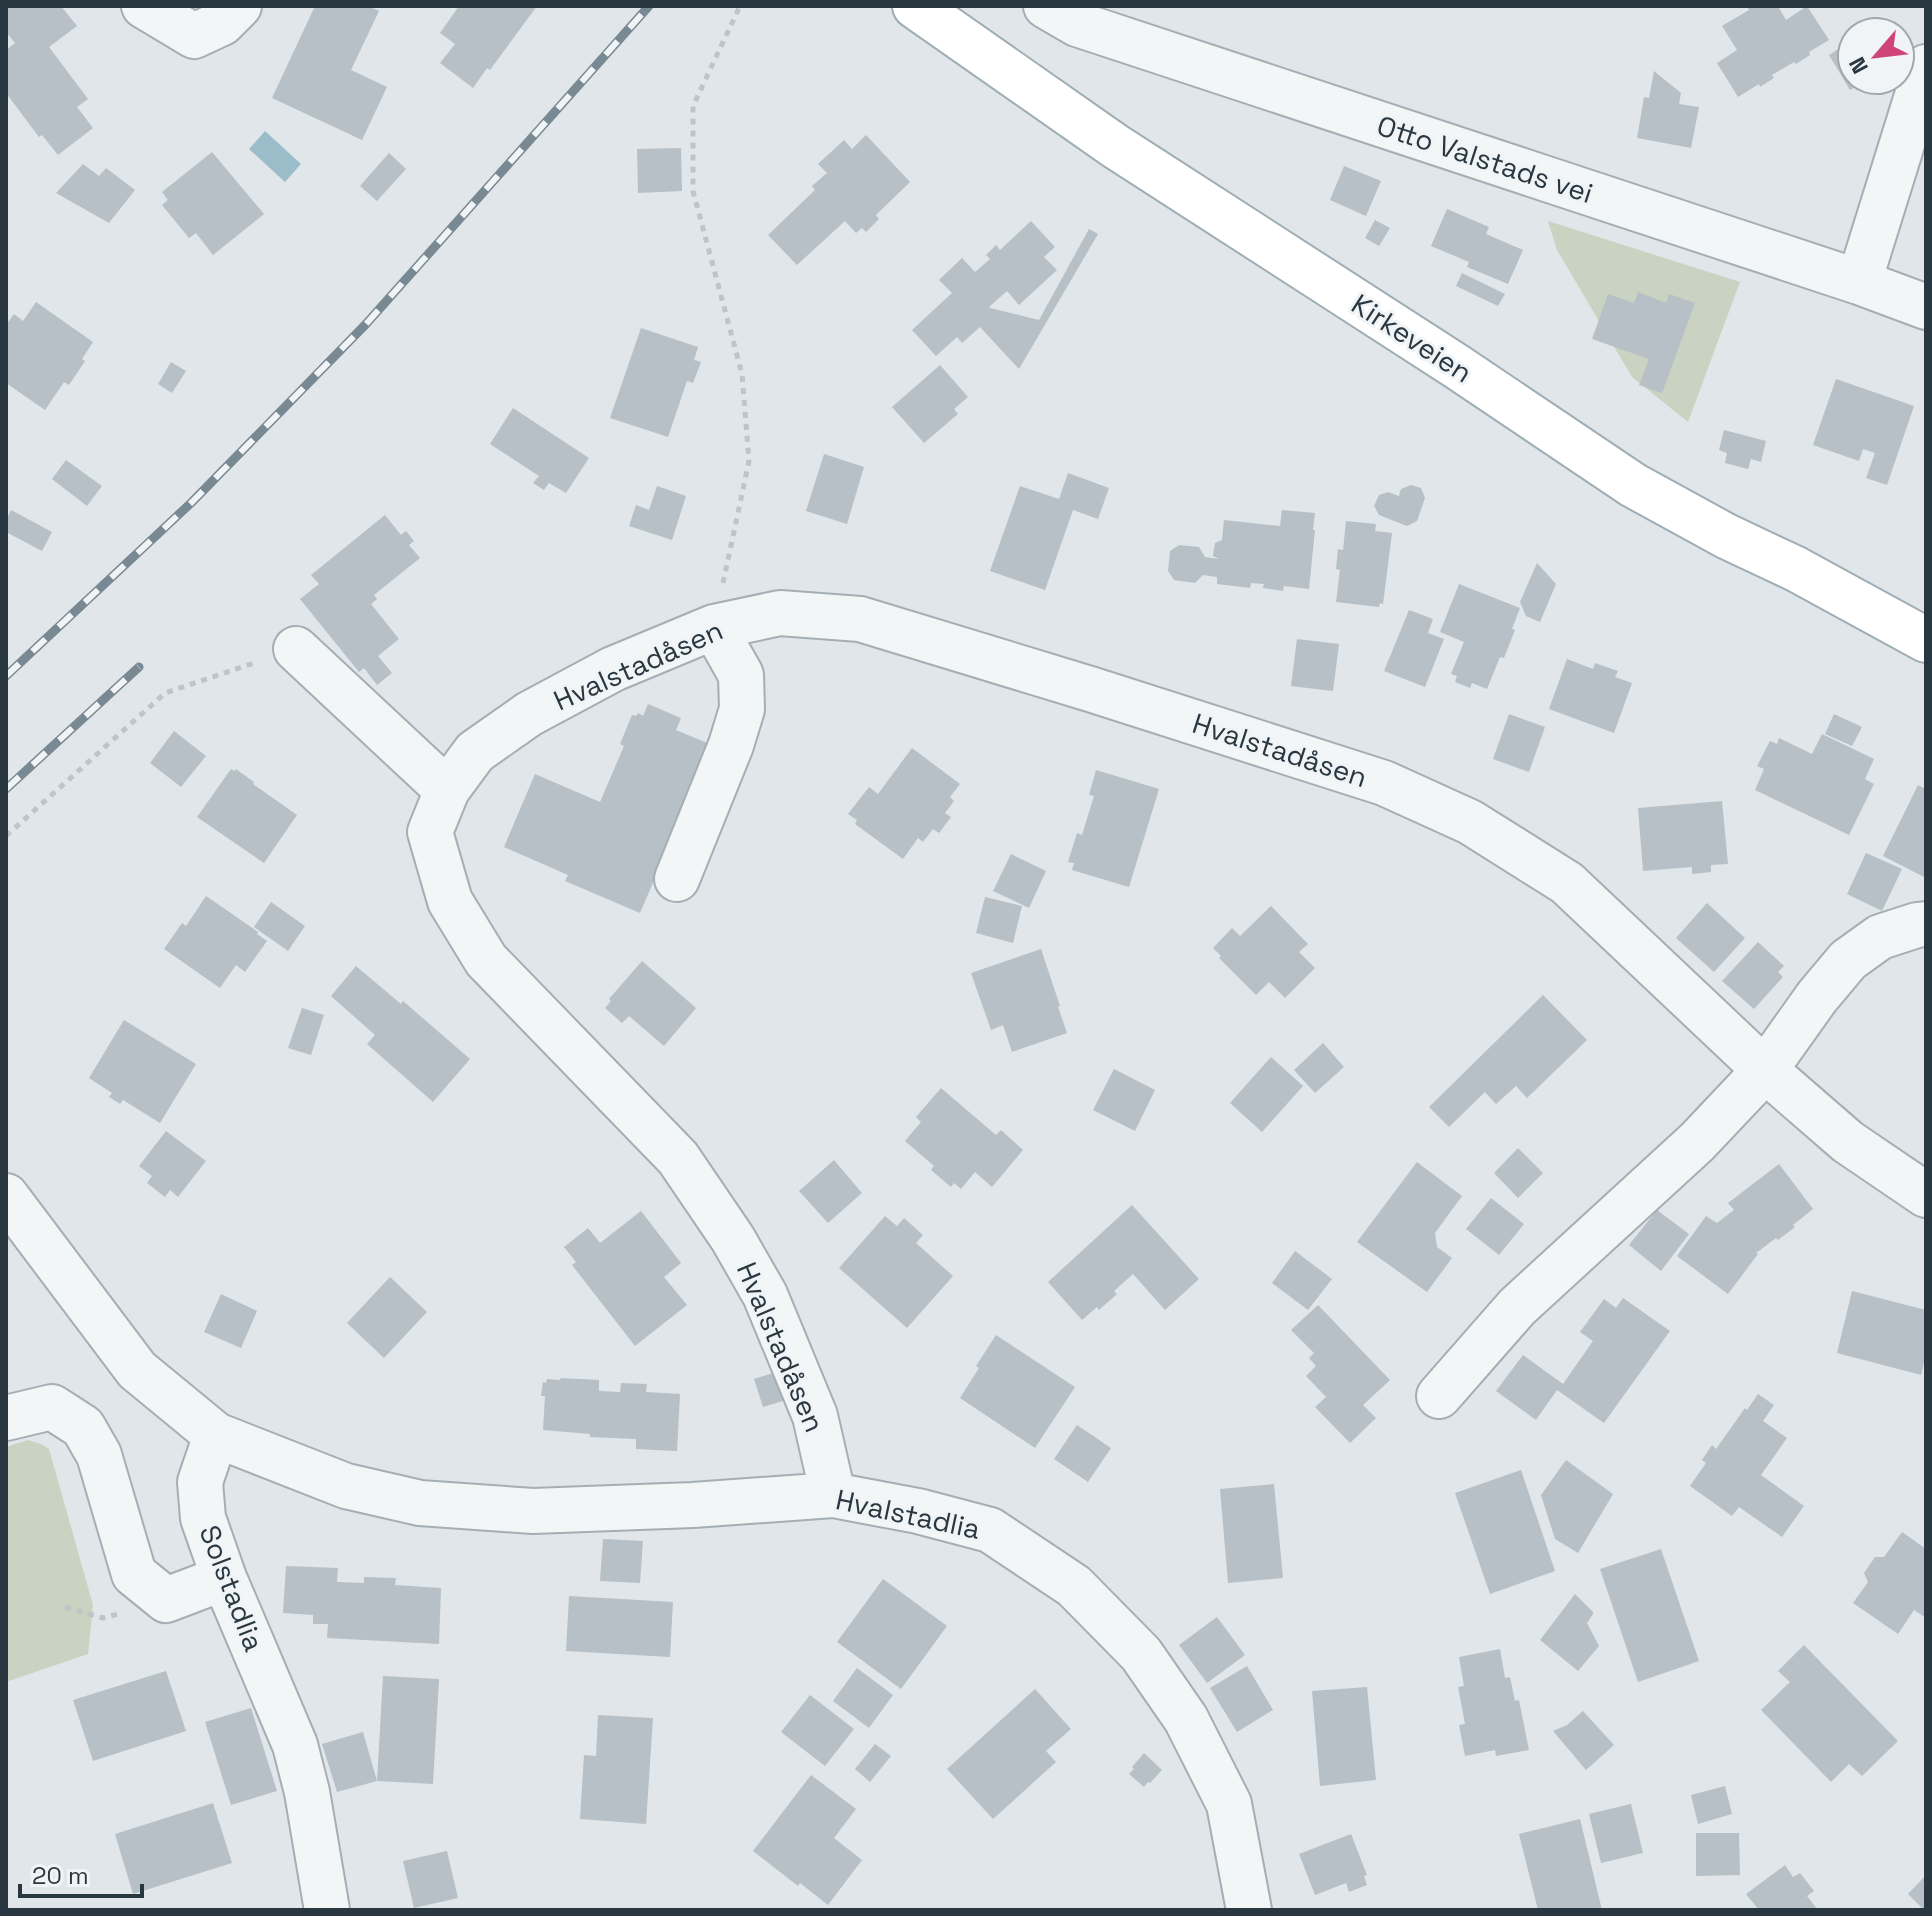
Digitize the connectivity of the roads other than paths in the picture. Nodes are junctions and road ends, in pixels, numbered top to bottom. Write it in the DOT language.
graph roads {
  1 [pos="144,6"];
  2 [pos="239,6"];
  3 [pos="915,6"];
  4 [pos="1046,6"];
  5 [pos="1926,67"];
  6 [pos="1859,282"];
  7 [pos="1926,307"];
  8 [pos="714,627"];
  9 [pos="1926,640"];
  10 [pos="296,649"];
  11 [pos="447,790"];
  12 [pos="677,879"];
  13 [pos="1926,924"];
  14 [pos="1765,1070"];
  15 [pos="1926,1195"];
  16 [pos="6,1196"];
  17 [pos="1439,1396"];
  18 [pos="6,1418"];
  19 [pos="216,1435"];
  20 [pos="833,1495"];
  21 [pos="224,1578"];
  22 [pos="327,1910"];
  23 [pos="1249,1910"];
  1 -- 2 [label="street"];
  3 -- 9 [label="main road, Kirkeveien"];
  4 -- 6 [label="street, Otto Valstads vei"];
  5 -- 6 [label="street"];
  6 -- 7 [label="street, Otto Valstads vei"];
  8 -- 11 [label="street, Hvalstadåsen"];
  8 -- 12 [label="street"];
  8 -- 14 [label="street, Hvalstadåsen"];
  10 -- 11 [label="street"];
  11 -- 20 [label="street, Hvalstadåsen"];
  13 -- 14 [label="street"];
  14 -- 15 [label="street, Hvalstadåsen"];
  14 -- 17 [label="street"];
  16 -- 19 [label="street"];
  18 -- 21 [label="street"];
  19 -- 20 [label="street, Hvalstadlia"];
  19 -- 21 [label="street, Solstadlia"];
  20 -- 23 [label="street, Hvalstadlia"];
  21 -- 22 [label="street, Solstadlia"];
}
